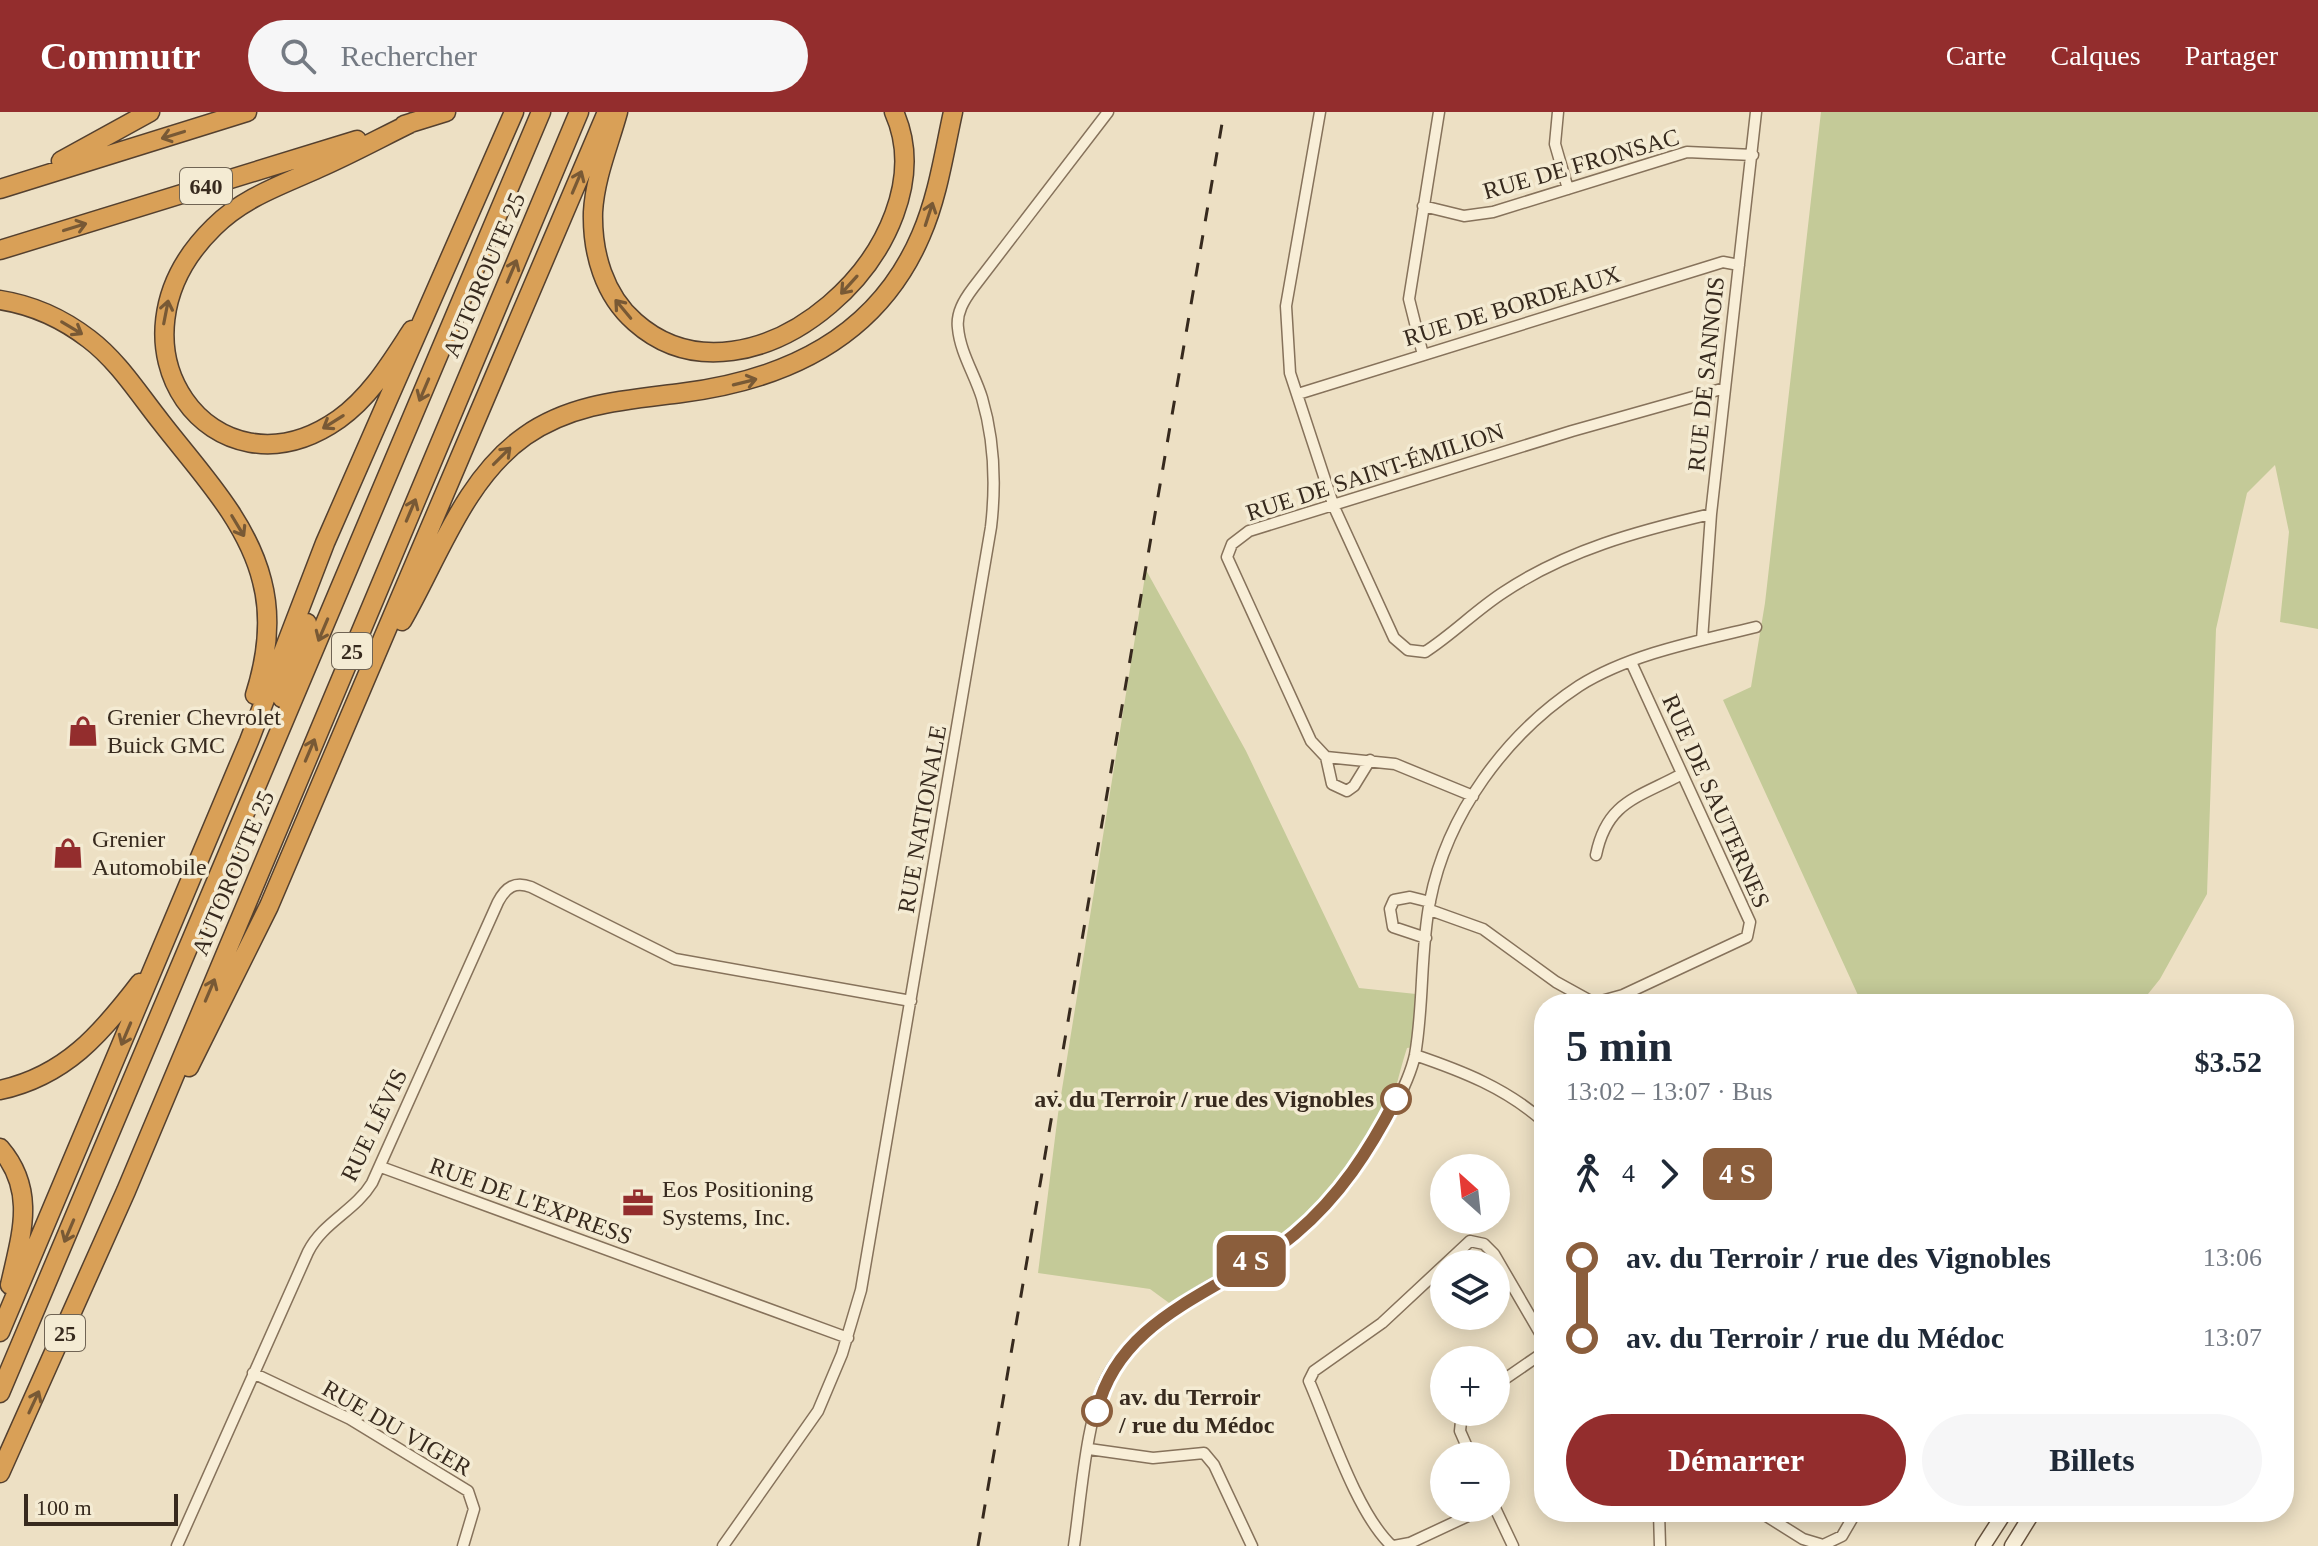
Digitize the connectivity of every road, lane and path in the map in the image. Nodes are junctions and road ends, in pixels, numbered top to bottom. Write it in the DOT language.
graph roads {
  1 [pos="150,112"];
  2 [pos="247,112"];
  3 [pos="446,112"];
  4 [pos="541,112"];
  5 [pos="579,112"];
  6 [pos="607,112"];
  7 [pos="618,112"];
  8 [pos="894,112"];
  9 [pos="953,112"];
  10 [pos="1108,112"];
  11 [pos="1320,112"];
  12 [pos="1439,112"];
  13 [pos="1558,112"];
  14 [pos="1756,112"];
  15 [pos="512,117"];
  16 [pos="413,122"];
  17 [pos="1753,155"];
  18 [pos="19,183"];
  19 [pos="0,189"];
  20 [pos="1568,189"];
  21 [pos="1423,206"];
  22 [pos="0,250"];
  23 [pos="1739,265"];
  24 [pos="440,288"];
  25 [pos="0,300"];
  26 [pos="1423,355"];
  27 [pos="1725,388"];
  28 [pos="1298,394"];
  29 [pos="389,403"];
  30 [pos="1334,507"];
  31 [pos="1711,514"];
  32 [pos="1756,627"];
  33 [pos="1702,640"];
  34 [pos="1631,662"];
  35 [pos="363,690"];
  36 [pos="249,741"];
  37 [pos="1326,757"];
  38 [pos="1370,760"];
  39 [pos="1682,774"];
  40 [pos="1473,796"];
  41 [pos="246,811"];
  42 [pos="1596,855"];
  43 [pos="1430,906"];
  44 [pos="1426,938"];
  45 [pos="156,962"];
  46 [pos="1578,994"];
  47 [pos="1625,994"];
  48 [pos="911,1001"];
  49 [pos="1415,1055"];
  50 [pos="0,1090"];
  51 [pos="1534,1113"];
  52 [pos="0,1148"];
  53 [pos="381,1167"];
  54 [pos="126,1191"];
  55 [pos="1534,1320"];
  56 [pos="0,1330"];
  57 [pos="848,1338"];
  58 [pos="1534,1359"];
  59 [pos="253,1373"];
  60 [pos="1510,1375"];
  61 [pos="0,1393"];
  62 [pos="1089,1449"];
  63 [pos="0,1473"];
  64 [pos="1455,1522"];
  65 [pos="1502,1522"];
  66 [pos="1659,1522"];
  67 [pos="1776,1522"];
  68 [pos="1850,1522"];
  69 [pos="1999,1522"];
  70 [pos="2027,1522"];
  71 [pos="177,1546"];
  72 [pos="463,1546"];
  73 [pos="723,1546"];
  74 [pos="1074,1546"];
  75 [pos="1252,1546"];
  76 [pos="1393,1546"];
  77 [pos="1513,1546"];
  78 [pos="1660,1546"];
  79 [pos="1983,1546"];
  80 [pos="2012,1546"];
  1 -- 18 [label="highway"];
  2 -- 18 [label="highway, 640, one-way"];
  3 -- 16 [label="highway, 640"];
  4 -- 41 [label="highway, AUTOROUTE 25 / 25, one-way"];
  54 -- 5 [label="highway, AUTOROUTE 25 / 25, one-way"];
  35 -- 6 [label="highway, one-way"];
  8 -- 7 [label="highway, one-way"];
  35 -- 9 [label="highway, one-way"];
  10 -- 48 [label="street, RUE NATIONALE"];
  11 -- 28 [label="street"];
  12 -- 21 [label="street"];
  13 -- 20 [label="street"];
  14 -- 17 [label="street, RUE DE SANNOIS"];
  15 -- 24 [label="highway"];
  22 -- 16 [label="highway, 640, one-way"];
  24 -- 16 [label="highway, one-way"];
  17 -- 20 [label="street, RUE DE FRONSAC"];
  17 -- 23 [label="street, RUE DE SANNOIS"];
  18 -- 19 [label="highway, 640"];
  20 -- 21 [label="street, RUE DE FRONSAC"];
  21 -- 26 [label="street"];
  23 -- 26 [label="street, RUE DE BORDEAUX"];
  23 -- 27 [label="street, RUE DE SANNOIS"];
  24 -- 29 [label="highway"];
  25 -- 36 [label="highway, one-way"];
  26 -- 28 [label="street, RUE DE BORDEAUX"];
  27 -- 30 [label="street, RUE DE SAINT-ÉMILION"];
  27 -- 31 [label="street, RUE DE SANNOIS"];
  28 -- 30 [label="street"];
  29 -- 36 [label="highway"];
  29 -- 41 [label="highway"];
  30 -- 31 [label="street"];
  30 -- 37 [label="street, RUE DE SAINT-ÉMILION"];
  31 -- 33 [label="street, RUE DE SANNOIS"];
  32 -- 33 [label="street"];
  33 -- 34 [label="street"];
  34 -- 39 [label="street, RUE DE SAUTERNES"];
  34 -- 40 [label="street"];
  35 -- 54 [label="highway"];
  36 -- 45 [label="highway"];
  37 -- 38 [label="street"];
  37 -- 38 [label="street"];
  38 -- 40 [label="street"];
  39 -- 42 [label="street"];
  39 -- 47 [label="street, RUE DE SAUTERNES"];
  40 -- 43 [label="street"];
  41 -- 61 [label="highway, AUTOROUTE 25 / 25, one-way"];
  43 -- 44 [label="street"];
  43 -- 44 [label="street"];
  43 -- 46 [label="street, RUE DE SAUTERNES"];
  44 -- 49 [label="street"];
  45 -- 50 [label="highway"];
  45 -- 56 [label="highway, one-way"];
  48 -- 53 [label="street, RUE LÉVIS"];
  48 -- 57 [label="street, RUE NATIONALE"];
  49 -- 51 [label="street"];
  49 -- 62 [label="street"];
  52 -- 56 [label="highway"];
  53 -- 57 [label="street, RUE DE L'EXPRESS"];
  53 -- 59 [label="street, RUE LÉVIS"];
  63 -- 54 [label="highway, AUTOROUTE 25 / 25, one-way"];
  55 -- 76 [label="street"];
  57 -- 73 [label="street, RUE NATIONALE"];
  58 -- 60 [label="street"];
  59 -- 71 [label="street, RUE LÉVIS"];
  59 -- 72 [label="street, RUE DU VIGER"];
  62 -- 74 [label="street"];
  62 -- 75 [label="street"];
  64 -- 76 [label="street"];
  65 -- 77 [label="street"];
  66 -- 78 [label="street"];
  67 -- 68 [label="street"];
  69 -- 79 [label="street"];
  70 -- 80 [label="street"];
}
